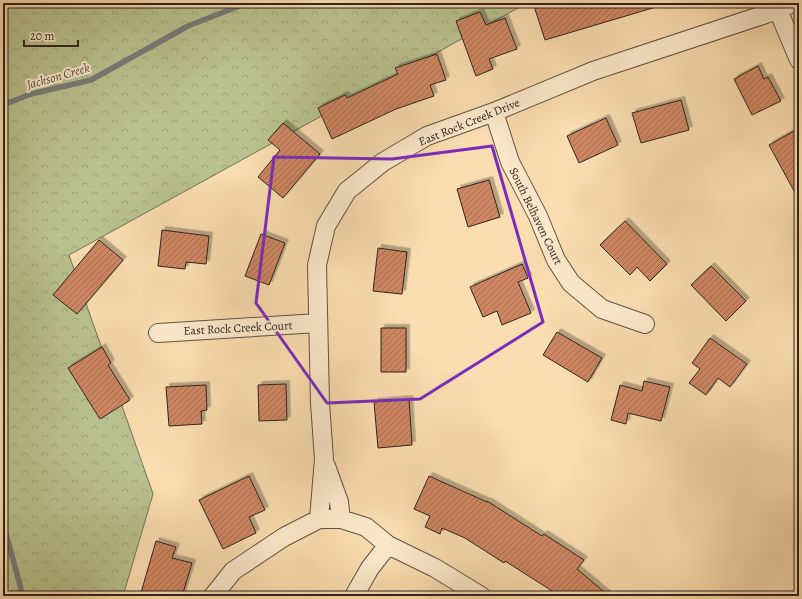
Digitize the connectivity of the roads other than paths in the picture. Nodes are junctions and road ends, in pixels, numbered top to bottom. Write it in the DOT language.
graph roads {
  1 [pos="785,7"];
  2 [pos="799,60"];
  3 [pos="494,112"];
  4 [pos="318,323"];
  5 [pos="645,324"];
  6 [pos="158,332"];
  7 [pos="324,459"];
  8 [pos="319,519"];
  9 [pos="341,519"];
  10 [pos="388,545"];
  11 [pos="213,596"];
  12 [pos="354,596"];
  13 [pos="481,596"];
  1 -- 2 [label="street"];
  1 -- 3 [label="street, East Rock Creek Drive"];
  3 -- 4 [label="street, East Rock Creek Drive"];
  3 -- 5 [label="street, South Belhaven Court"];
  4 -- 6 [label="street, East Rock Creek Court"];
  4 -- 7 [label="street, East Rock Creek Drive"];
  7 -- 8 [label="street, East Rock Creek Drive"];
  7 -- 9 [label="street, East Rock Creek Drive"];
  8 -- 9 [label="street"];
  8 -- 11 [label="street"];
  9 -- 10 [label="street"];
  10 -- 12 [label="street"];
  10 -- 13 [label="street"];
}
